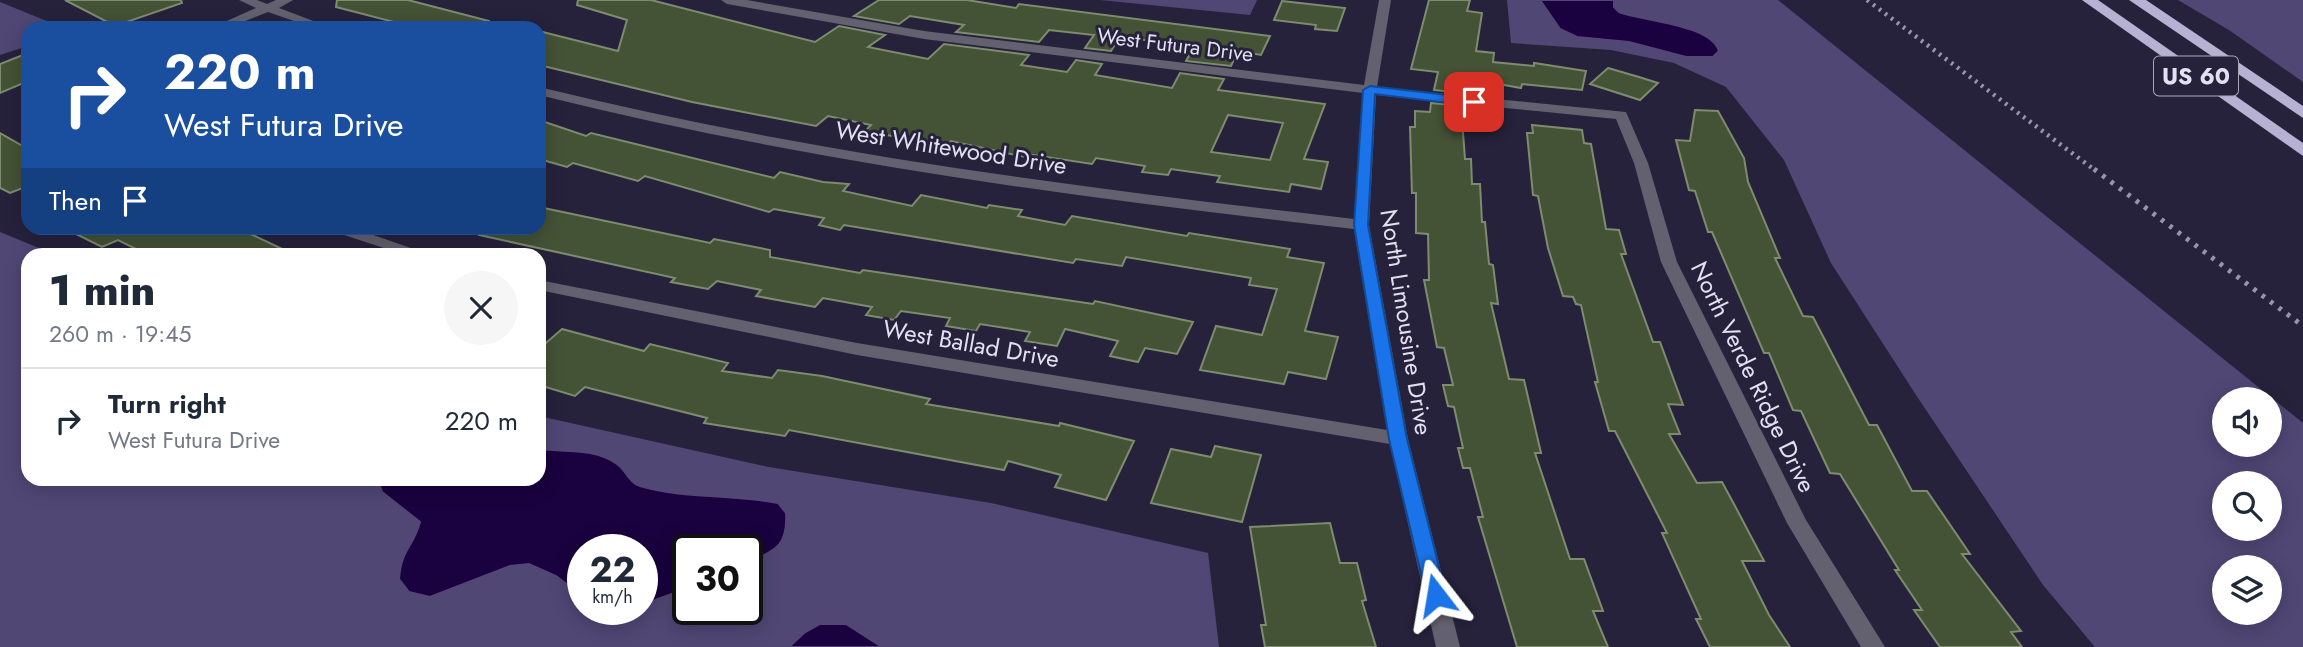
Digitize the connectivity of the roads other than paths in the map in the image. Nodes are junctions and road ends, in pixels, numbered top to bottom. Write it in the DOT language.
graph roads {
  1 [pos="245,0"];
  2 [pos="287,0"];
  3 [pos="727,0"];
  4 [pos="1385,0"];
  5 [pos="2089,0"];
  6 [pos="2136,0"];
  7 [pos="268,8"];
  8 [pos="235,21"];
  9 [pos="306,21"];
  10 [pos="1370,90"];
  11 [pos="546,93"];
  12 [pos="2303,113"];
  13 [pos="1621,115"];
  14 [pos="2303,151"];
  15 [pos="1361,225"];
  16 [pos="360,235"];
  17 [pos="401,248"];
  18 [pos="546,286"];
  19 [pos="1398,439"];
  20 [pos="1448,647"];
  21 [pos="1873,647"];
  1 -- 7 [label="street"];
  2 -- 7 [label="street"];
  3 -- 10 [label="street, West Futura Drive"];
  4 -- 10 [label="street, North Limousine Drive"];
  5 -- 14 [label="highway, US 60"];
  6 -- 12 [label="highway, US 60"];
  7 -- 8 [label="street"];
  7 -- 9 [label="street"];
  10 -- 13 [label="street, West Futura Drive"];
  10 -- 15 [label="street, North Limousine Drive"];
  11 -- 15 [label="street, West Whitewood Drive"];
  13 -- 21 [label="street, North Verde Ridge Drive"];
  15 -- 19 [label="street, North Limousine Drive"];
  16 -- 17 [label="street"];
  18 -- 19 [label="street, West Ballad Drive"];
  19 -- 20 [label="street, North Limousine Drive"];
}
